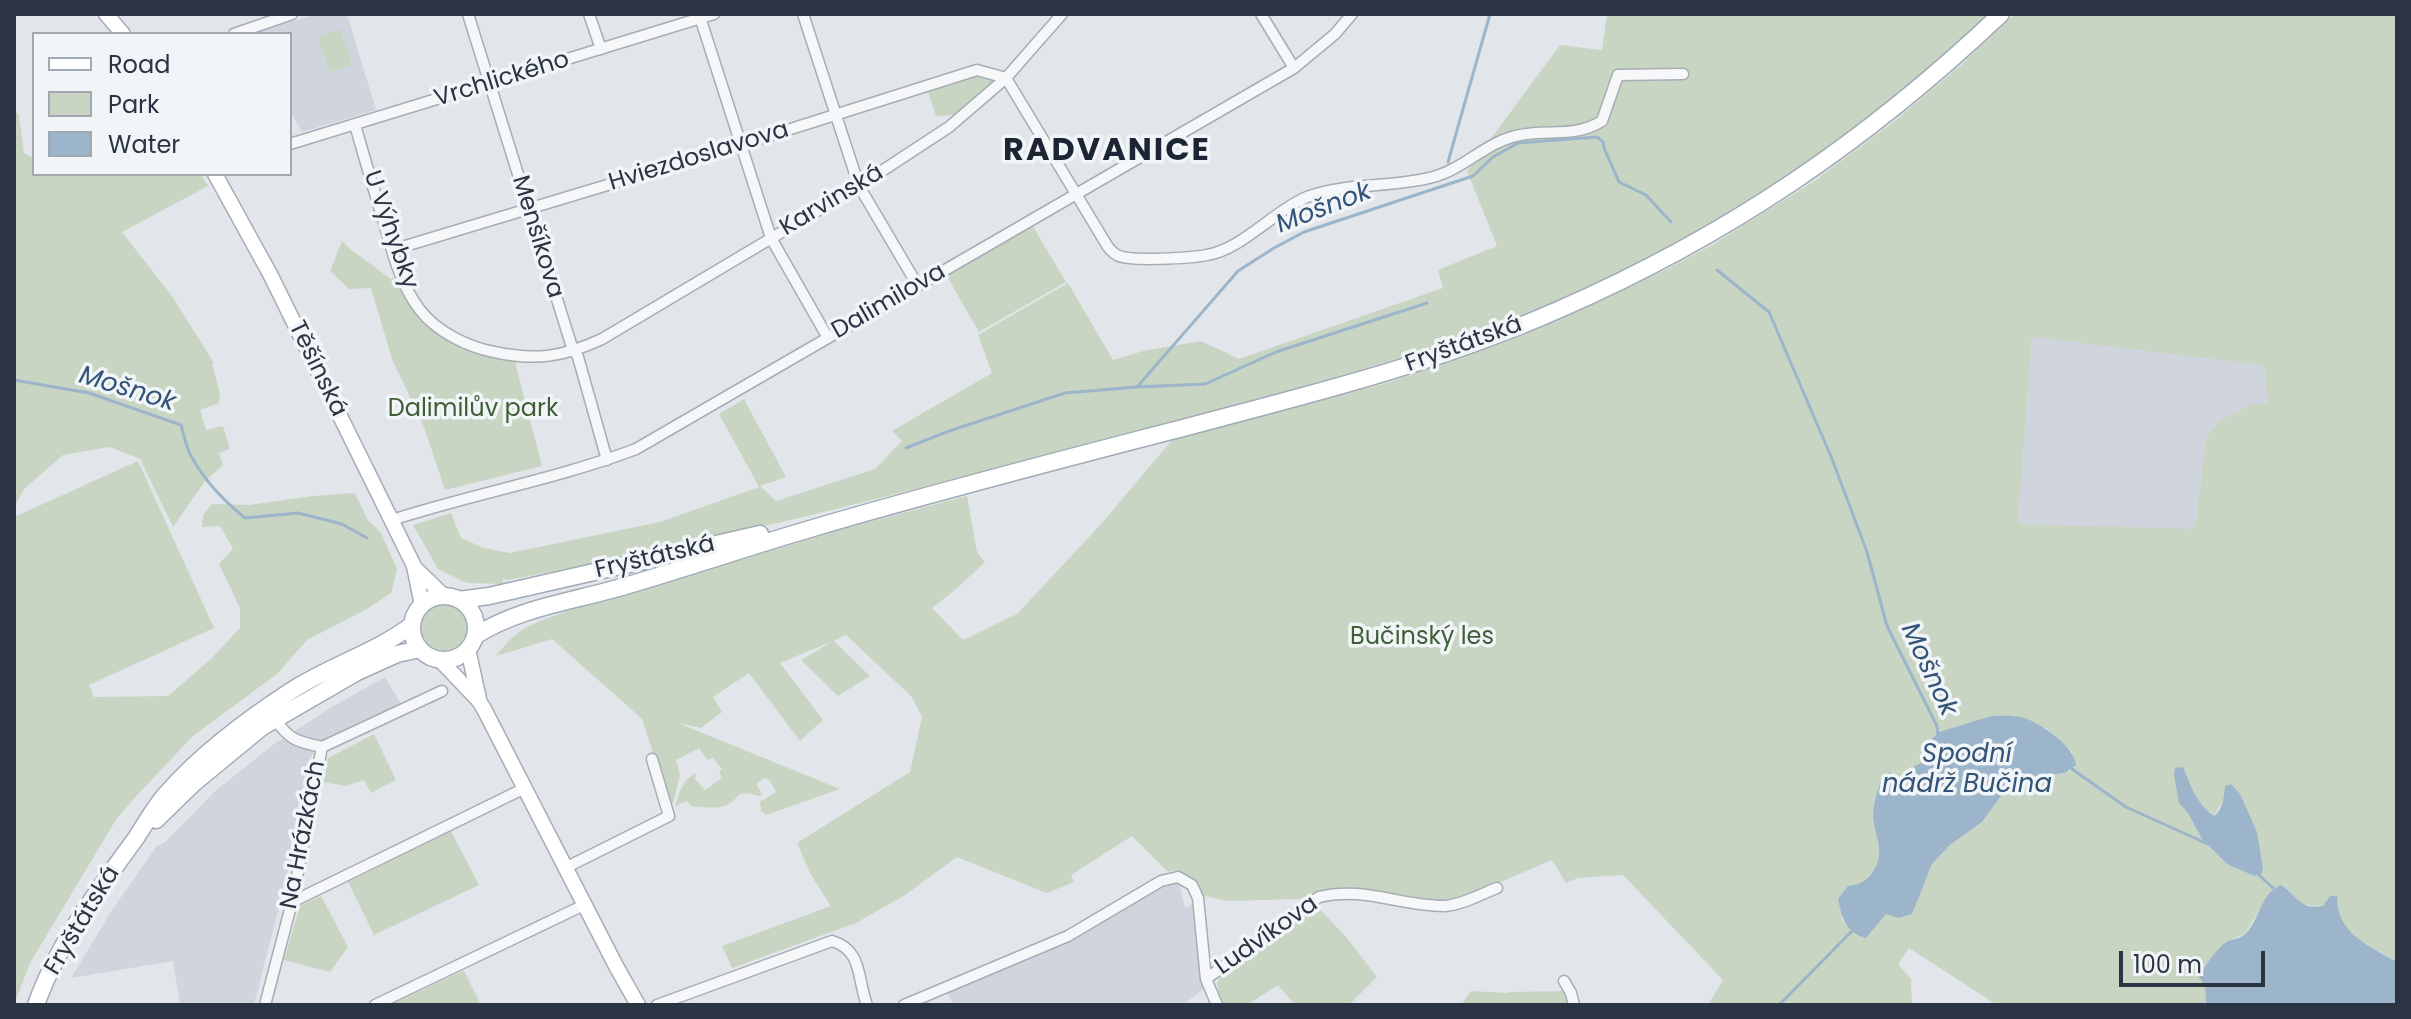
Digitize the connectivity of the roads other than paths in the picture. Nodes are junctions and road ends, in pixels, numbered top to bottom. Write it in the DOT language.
graph roads {
  1 [pos="106,14"];
  2 [pos="292,14"];
  3 [pos="468,14"];
  4 [pos="589,14"];
  5 [pos="714,14"];
  6 [pos="803,14"];
  7 [pos="1062,14"];
  8 [pos="1261,14"];
  9 [pos="1352,14"];
  10 [pos="2001,14"];
  11 [pos="700,16"];
  12 [pos="121,32"];
  13 [pos="240,32"];
  14 [pos="601,49"];
  15 [pos="1294,68"];
  16 [pos="1683,74"];
  17 [pos="1006,78"];
  18 [pos="489,84"];
  19 [pos="835,114"];
  20 [pos="355,125"];
  21 [pos="292,143"];
  22 [pos="740,145"];
  23 [pos="216,176"];
  24 [pos="859,186"];
  25 [pos="1075,195"];
  26 [pos="528,209"];
  27 [pos="771,238"];
  28 [pos="392,250"];
  29 [pos="918,286"];
  30 [pos="828,338"];
  31 [pos="575,351"];
  32 [pos="607,460"];
  33 [pos="852,516"];
  34 [pos="392,520"];
  35 [pos="414,566"];
  36 [pos="451,598"];
  37 [pos="422,605"];
  38 [pos="412,625"];
  39 [pos="472,642"];
  40 [pos="420,649"];
  41 [pos="440,660"];
  42 [pos="442,691"];
  43 [pos="479,701"];
  44 [pos="275,719"];
  45 [pos="322,747"];
  46 [pos="652,759"];
  47 [pos="525,788"];
  48 [pos="134,840"];
  49 [pos="565,868"];
  50 [pos="1497,888"];
  51 [pos="292,902"];
  52 [pos="584,905"];
  53 [pos="1206,979"];
  54 [pos="1564,981"];
  55 [pos="36,1005"];
  56 [pos="265,1005"];
  57 [pos="375,1005"];
  58 [pos="638,1005"];
  59 [pos="657,1005"];
  60 [pos="867,1005"];
  61 [pos="904,1005"];
  62 [pos="1217,1005"];
  63 [pos="1574,1005"];
  1 -- 12 [label="main road"];
  2 -- 13 [label="street"];
  3 -- 18 [label="street, Menšíkova"];
  4 -- 14 [label="street"];
  5 -- 11 [label="street, Vrchlického"];
  6 -- 19 [label="street"];
  7 -- 17 [label="street, Karvinská"];
  8 -- 15 [label="street"];
  9 -- 15 [label="street, Dalimilova"];
  10 -- 33 [label="main road, Fryštátská"];
  11 -- 14 [label="street, Vrchlického"];
  11 -- 22 [label="street"];
  14 -- 18 [label="street, Vrchlického"];
  15 -- 25 [label="street, Dalimilova"];
  16 -- 25 [label="street"];
  17 -- 19 [label="street, Hviezdoslavova"];
  17 -- 24 [label="street, Karvinská"];
  17 -- 25 [label="street"];
  18 -- 20 [label="street, Vrchlického"];
  18 -- 26 [label="street, Menšíkova"];
  19 -- 22 [label="street, Hviezdoslavova"];
  19 -- 24 [label="street"];
  20 -- 21 [label="street, Vrchlického"];
  20 -- 28 [label="street, U Výhybky"];
  22 -- 26 [label="street, Hviezdoslavova"];
  22 -- 27 [label="street"];
  23 -- 34 [label="main road, Těšínská"];
  24 -- 27 [label="street, Karvinská"];
  24 -- 29 [label="street"];
  25 -- 29 [label="street, Dalimilova"];
  26 -- 28 [label="street, Hviezdoslavova"];
  26 -- 31 [label="street, Menšíkova"];
  27 -- 30 [label="street"];
  27 -- 31 [label="street, Karvinská"];
  28 -- 31 [label="street, U Výhybky"];
  29 -- 30 [label="street, Dalimilova"];
  30 -- 32 [label="street, Dalimilova"];
  31 -- 32 [label="street, Menšíkova"];
  32 -- 34 [label="street, Dalimilova"];
  33 -- 36 [label="main road, Fryštátská"];
  33 -- 39 [label="main road, Fryštátská"];
  34 -- 35 [label="main road, Těšínská"];
  35 -- 36 [label="main road, Těšínská"];
  35 -- 37 [label="main road, Těšínská"];
  36 -- 37 [label="main road"];
  36 -- 39 [label="main road"];
  37 -- 38 [label="main road"];
  38 -- 40 [label="main road"];
  38 -- 48 [label="main road, Fryštátská"];
  39 -- 41 [label="main road"];
  39 -- 43 [label="main road"];
  40 -- 41 [label="main road"];
  40 -- 44 [label="main road, Fryštátská"];
  41 -- 43 [label="main road"];
  42 -- 45 [label="street, Na Hrázkách"];
  43 -- 47 [label="main road"];
  44 -- 45 [label="street"];
  44 -- 48 [label="main road, Fryštátská"];
  45 -- 51 [label="street, Na Hrázkách"];
  46 -- 49 [label="street"];
  47 -- 49 [label="main road"];
  47 -- 51 [label="street"];
  48 -- 55 [label="main road, Fryštátská"];
  49 -- 52 [label="main road"];
  50 -- 53 [label="street, Ludvíkova"];
  51 -- 56 [label="street, Na Hrázkách"];
  52 -- 57 [label="street"];
  52 -- 58 [label="main road"];
  53 -- 61 [label="street, Ludvíkova"];
  53 -- 62 [label="street"];
  54 -- 63 [label="street"];
  59 -- 60 [label="street"];
}
